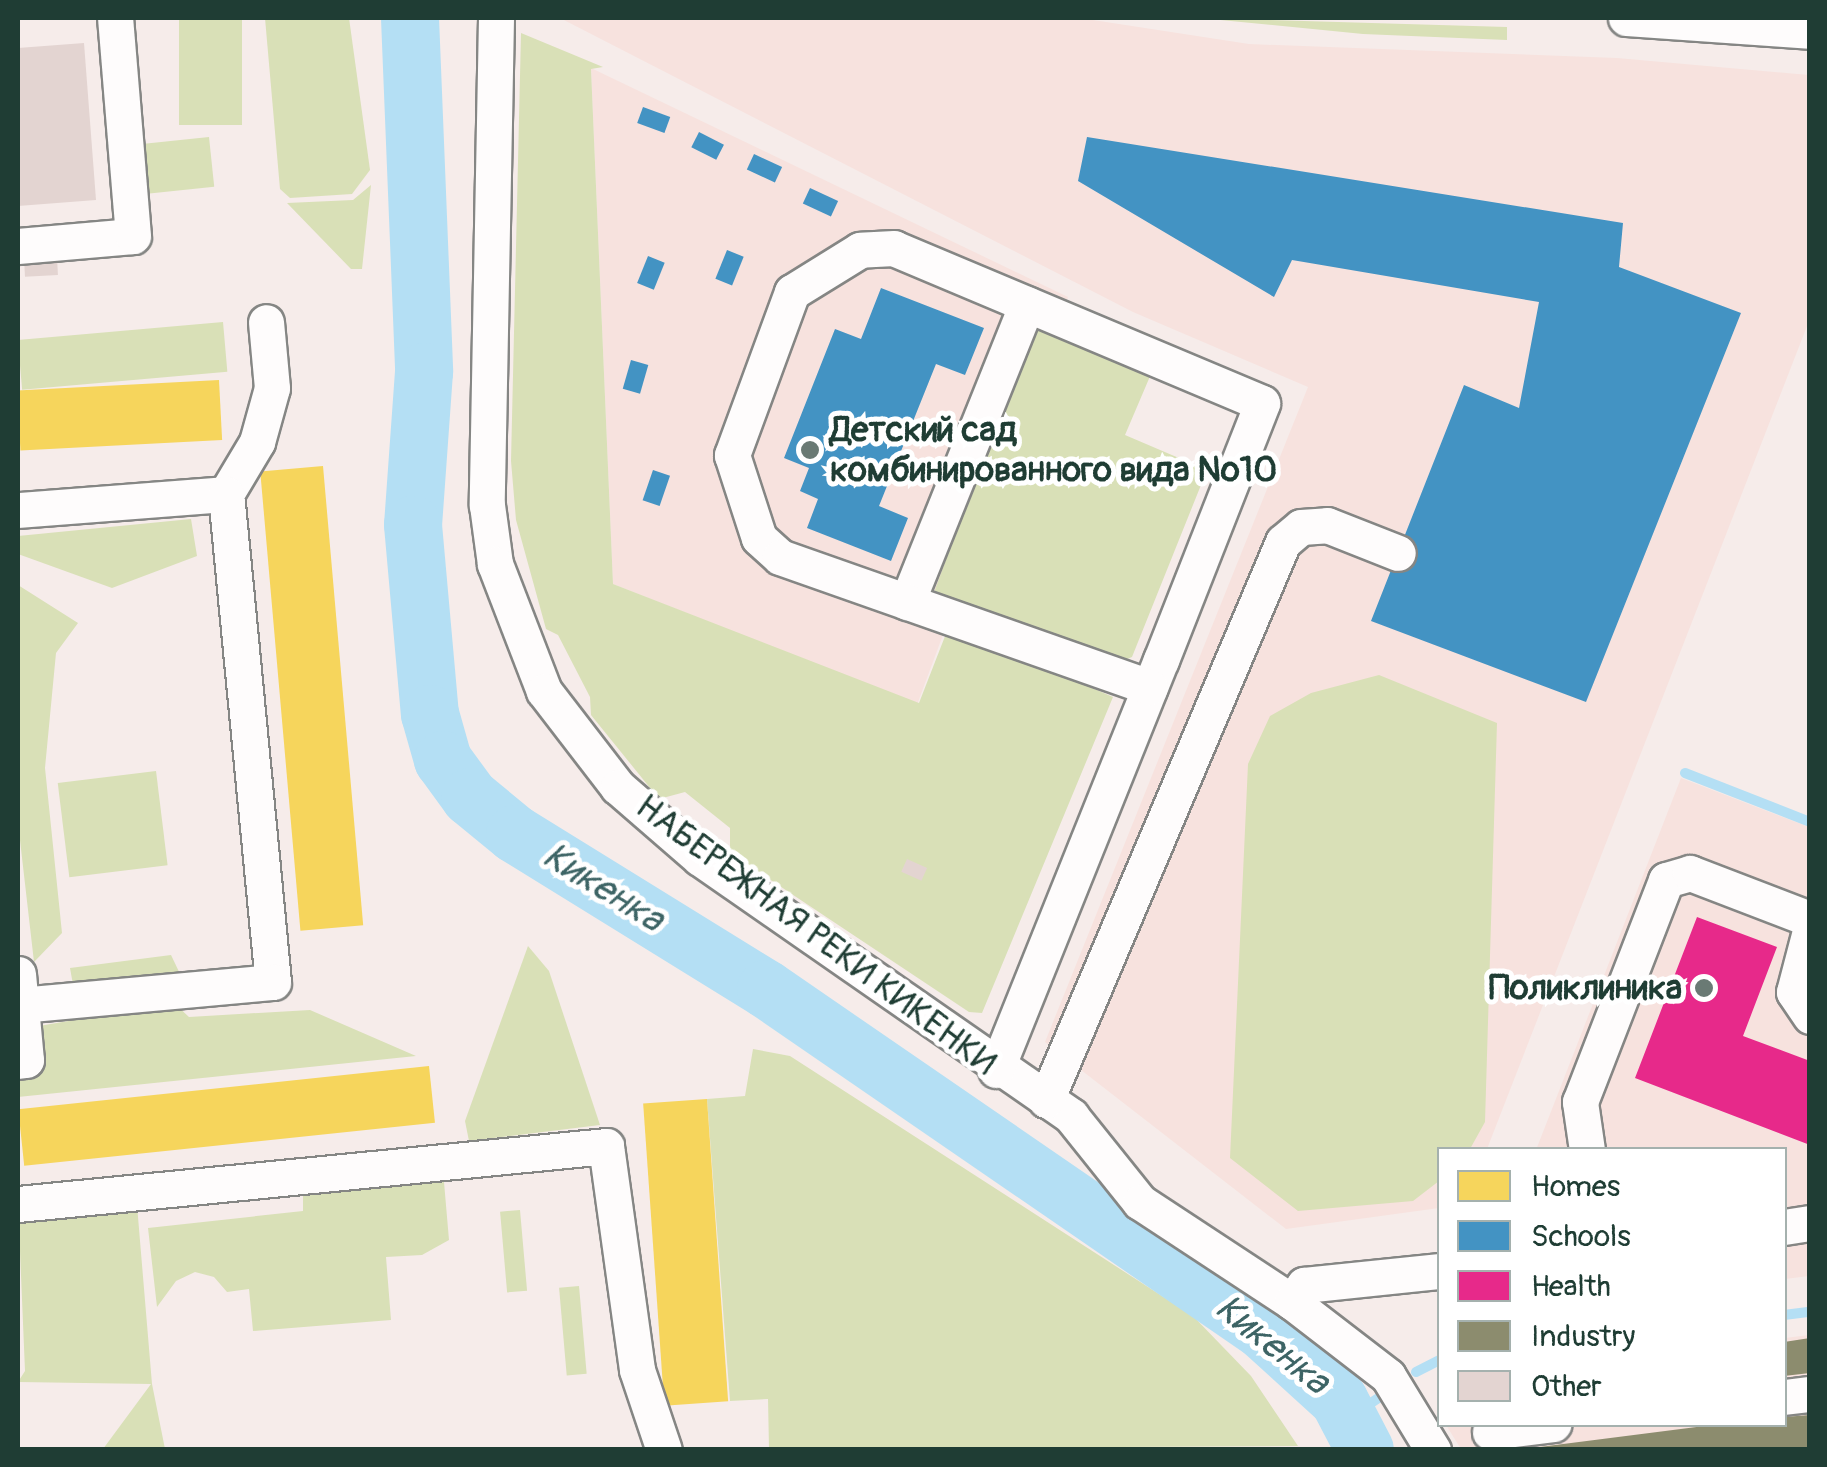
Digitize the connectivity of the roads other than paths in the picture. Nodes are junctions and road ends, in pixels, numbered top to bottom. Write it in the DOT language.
graph roads {
  1 [pos="116,18"];
  2 [pos="496,18"];
  3 [pos="1626,18"];
  4 [pos="1810,32"];
  5 [pos="18,246"];
  6 [pos="1027,304"];
  7 [pos="266,322"];
  8 [pos="226,494"];
  9 [pos="18,510"];
  10 [pos="1398,554"];
  11 [pos="907,602"];
  12 [pos="1150,687"];
  13 [pos="1810,919"];
  14 [pos="1810,932"];
  15 [pos="19,990"];
  16 [pos="1810,1016"];
  17 [pos="18,1061"];
  18 [pos="996,1070"];
  19 [pos="1046,1100"];
  20 [pos="1587,1147"];
  21 [pos="18,1204"];
  22 [pos="1437,1272"];
  23 [pos="1292,1302"];
  24 [pos="1529,1427"];
  25 [pos="1490,1432"];
  26 [pos="664,1450"];
  27 [pos="1433,1450"];
  1 -- 5 [label="street"];
  2 -- 18 [label="street, НАБЕРЕЖНАЯ РЕКИ КИКЕНКИ"];
  3 -- 4 [label="street"];
  6 -- 11 [label="street"];
  6 -- 11 [label="street"];
  6 -- 12 [label="street"];
  7 -- 8 [label="street"];
  8 -- 9 [label="street"];
  8 -- 15 [label="street"];
  10 -- 19 [label="street"];
  11 -- 12 [label="street"];
  12 -- 18 [label="street"];
  13 -- 20 [label="street"];
  14 -- 16 [label="street"];
  15 -- 17 [label="street"];
  18 -- 19 [label="street, НАБЕРЕЖНАЯ РЕКИ КИКЕНКИ"];
  19 -- 23 [label="street, НАБЕРЕЖНАЯ РЕКИ КИКЕНКИ"];
  21 -- 26 [label="street"];
  22 -- 23 [label="street"];
  23 -- 27 [label="street, НАБЕРЕЖНАЯ РЕКИ КИКЕНКИ"];
  24 -- 25 [label="street"];
}
